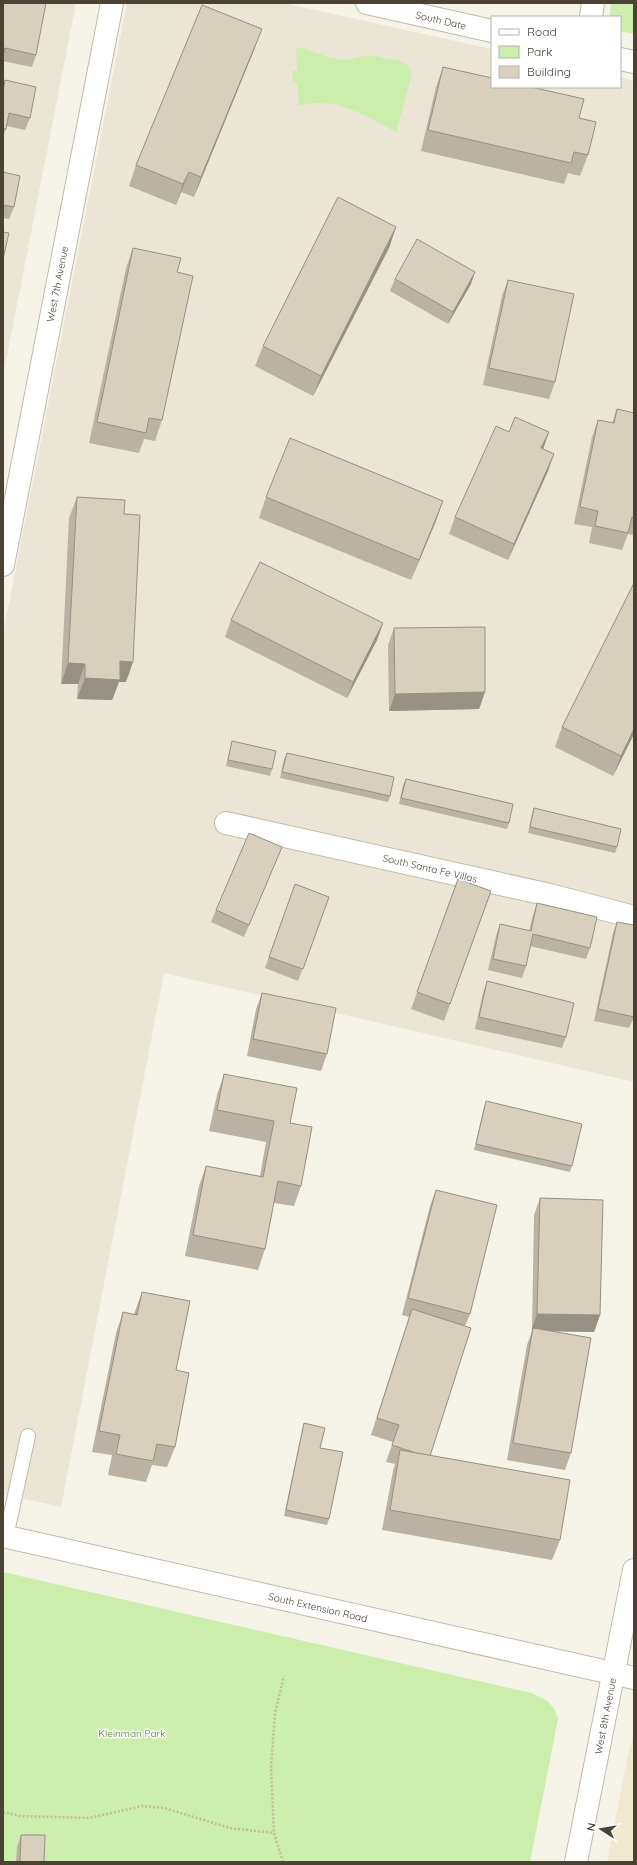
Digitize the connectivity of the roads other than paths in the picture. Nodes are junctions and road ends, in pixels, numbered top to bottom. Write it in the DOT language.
graph roads {
  1 [pos="112,3"];
  2 [pos="367,3"];
  3 [pos="593,3"];
  4 [pos="591,16"];
  5 [pos="491,31"];
  6 [pos="621,59"];
  7 [pos="634,62"];
  8 [pos="3,565"];
  9 [pos="226,822"];
  10 [pos="634,917"];
  11 [pos="28,1436"];
  12 [pos="5,1536"];
  13 [pos="634,1570"];
  14 [pos="624,1676"];
  15 [pos="576,1862"];
  1 -- 8 [label="street, West 7th Avenue"];
  2 -- 5 [label="street, South Date"];
  3 -- 4 [label="street"];
  6 -- 7 [label="street"];
  9 -- 10 [label="street, South Santa Fe Villas"];
  11 -- 12 [label="lane"];
  12 -- 14 [label="street, South Extension Road"];
  13 -- 14 [label="street, West 8th Avenue"];
  14 -- 15 [label="street, West 8th Avenue"];
}
